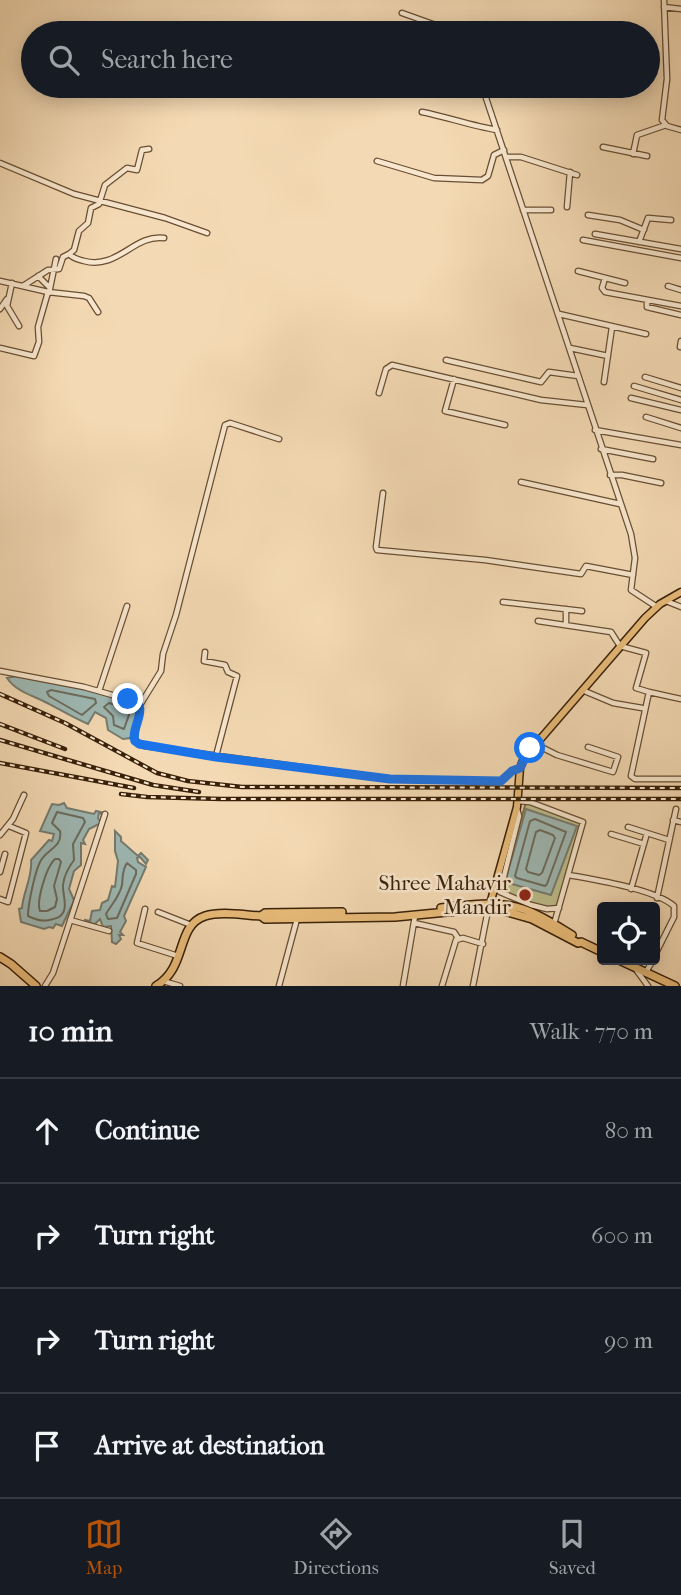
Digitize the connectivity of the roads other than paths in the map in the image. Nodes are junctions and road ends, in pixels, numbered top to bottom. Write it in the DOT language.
graph roads {
  1 [pos="664,0"];
  2 [pos="664,7"];
  3 [pos="681,9"];
  4 [pos="402,13"];
  5 [pos="424,21"];
  6 [pos="486,98"];
  7 [pos="422,111"];
  8 [pos="666,125"];
  9 [pos="497,130"];
  10 [pos="681,130"];
  11 [pos="603,147"];
  12 [pos="149,149"];
  13 [pos="504,150"];
  14 [pos="633,154"];
  15 [pos="646,156"];
  16 [pos="506,157"];
  17 [pos="377,161"];
  18 [pos="0,163"];
  19 [pos="570,172"];
  20 [pos="577,175"];
  21 [pos="100,201"];
  22 [pos="567,206"];
  23 [pos="523,210"];
  24 [pos="551,210"];
  25 [pos="588,215"];
  26 [pos="671,220"];
  27 [pos="644,230"];
  28 [pos="207,233"];
  29 [pos="595,234"];
  30 [pos="164,237"];
  31 [pos="583,240"];
  32 [pos="639,242"];
  33 [pos="681,249"];
  34 [pos="69,254"];
  35 [pos="681,258"];
  36 [pos="56,259"];
  37 [pos="54,270"];
  38 [pos="578,271"];
  39 [pos="38,276"];
  40 [pos="604,278"];
  41 [pos="0,281"];
  42 [pos="625,283"];
  43 [pos="12,284"];
  44 [pos="23,286"];
  45 [pos="668,286"];
  46 [pos="681,290"];
  47 [pos="49,291"];
  48 [pos="7,298"];
  49 [pos="647,300"];
  50 [pos="681,306"];
  51 [pos="0,309"];
  52 [pos="98,312"];
  53 [pos="558,314"];
  54 [pos="681,315"];
  55 [pos="19,326"];
  56 [pos="612,327"];
  57 [pos="646,334"];
  58 [pos="0,348"];
  59 [pos="569,348"];
  60 [pos="608,356"];
  61 [pos="446,360"];
  62 [pos="578,376"];
  63 [pos="645,377"];
  64 [pos="454,379"];
  65 [pos="604,382"];
  66 [pos="634,386"];
  67 [pos="681,388"];
  68 [pos="379,393"];
  69 [pos="631,398"];
  70 [pos="681,400"];
  71 [pos="587,405"];
  72 [pos="681,410"];
  73 [pos="646,417"];
  74 [pos="505,425"];
  75 [pos="681,428"];
  76 [pos="595,430"];
  77 [pos="279,439"];
  78 [pos="681,445"];
  79 [pos="601,449"];
  80 [pos="653,459"];
  81 [pos="610,475"];
  82 [pos="522,482"];
  83 [pos="661,483"];
  84 [pos="383,493"];
  85 [pos="622,509"];
  86 [pos="633,575"];
  87 [pos="681,592"];
  88 [pos="666,601"];
  89 [pos="503,602"];
  90 [pos="127,606"];
  91 [pos="657,607"];
  92 [pos="681,607"];
  93 [pos="566,609"];
  94 [pos="582,611"];
  95 [pos="538,621"];
  96 [pos="566,625"];
  97 [pos="620,646"];
  98 [pos="205,652"];
  99 [pos="0,671"];
  100 [pos="582,690"];
  101 [pos="99,691"];
  102 [pos="649,692"];
  103 [pos="681,699"];
  104 [pos="140,706"];
  105 [pos="642,708"];
  106 [pos="534,744"];
  107 [pos="588,747"];
  108 [pos="216,757"];
  109 [pos="520,768"];
  110 [pos="681,779"];
  111 [pos="24,795"];
  112 [pos="517,804"];
  113 [pos="676,809"];
  114 [pos="105,814"];
  115 [pos="673,821"];
  116 [pos="681,822"];
  117 [pos="9,825"];
  118 [pos="628,827"];
  119 [pos="647,833"];
  120 [pos="611,834"];
  121 [pos="0,835"];
  122 [pos="669,840"];
  123 [pos="644,844"];
  124 [pos="5,854"];
  125 [pos="0,872"];
  126 [pos="569,875"];
  127 [pos="631,889"];
  128 [pos="657,898"];
  129 [pos="0,899"];
  130 [pos="489,907"];
  131 [pos="559,908"];
  132 [pos="145,909"];
  133 [pos="158,912"];
  134 [pos="678,913"];
  135 [pos="261,916"];
  136 [pos="297,919"];
  137 [pos="414,919"];
  138 [pos="70,920"];
  139 [pos="191,925"];
  140 [pos="554,925"];
  141 [pos="109,931"];
  142 [pos="458,939"];
  143 [pos="581,942"];
  144 [pos="483,944"];
  145 [pos="660,947"];
  146 [pos="597,950"];
  147 [pos="179,956"];
  148 [pos="0,957"];
  149 [pos="630,965"];
  150 [pos="650,965"];
  151 [pos="634,967"];
  152 [pos="646,972"];
  153 [pos="159,984"];
  154 [pos="36,986"];
  155 [pos="45,986"];
  156 [pos="180,986"];
  157 [pos="279,986"];
  158 [pos="403,986"];
  159 [pos="442,986"];
  160 [pos="473,986"];
  161 [pos="648,986"];
  162 [pos="675,986"];
  1 -- 2 [label="street"];
  2 -- 3 [label="street"];
  2 -- 8 [label="street"];
  4 -- 5 [label="street"];
  6 -- 9 [label="street"];
  7 -- 9 [label="street"];
  8 -- 10 [label="street"];
  8 -- 14 [label="street"];
  9 -- 13 [label="street"];
  11 -- 14 [label="street"];
  12 -- 21 [label="street"];
  13 -- 16 [label="street"];
  13 -- 17 [label="street"];
  14 -- 15 [label="street"];
  16 -- 19 [label="street"];
  16 -- 23 [label="street"];
  18 -- 21 [label="street"];
  19 -- 20 [label="street"];
  19 -- 22 [label="street"];
  21 -- 28 [label="street"];
  21 -- 34 [label="street"];
  23 -- 24 [label="street"];
  23 -- 53 [label="street"];
  25 -- 27 [label="street"];
  26 -- 27 [label="street"];
  27 -- 32 [label="street"];
  29 -- 32 [label="street"];
  30 -- 34 [label="street"];
  31 -- 35 [label="street"];
  32 -- 33 [label="street"];
  34 -- 37 [label="street"];
  36 -- 37 [label="street"];
  37 -- 39 [label="street"];
  37 -- 47 [label="street"];
  38 -- 40 [label="street"];
  39 -- 44 [label="street"];
  39 -- 47 [label="street"];
  40 -- 42 [label="street"];
  40 -- 49 [label="street"];
  41 -- 43 [label="street"];
  43 -- 44 [label="street"];
  43 -- 48 [label="street"];
  44 -- 47 [label="street"];
  45 -- 46 [label="street"];
  47 -- 52 [label="street"];
  47 -- 58 [label="street"];
  48 -- 51 [label="street"];
  48 -- 55 [label="street"];
  49 -- 50 [label="street"];
  49 -- 54 [label="street"];
  53 -- 56 [label="street"];
  53 -- 59 [label="street"];
  56 -- 57 [label="street"];
  56 -- 60 [label="street"];
  59 -- 60 [label="street"];
  59 -- 62 [label="street"];
  60 -- 65 [label="street"];
  61 -- 62 [label="street"];
  62 -- 71 [label="street"];
  63 -- 67 [label="street"];
  64 -- 68 [label="street"];
  64 -- 71 [label="street"];
  64 -- 74 [label="street"];
  66 -- 70 [label="street"];
  69 -- 72 [label="street"];
  71 -- 76 [label="street"];
  73 -- 75 [label="street"];
  76 -- 78 [label="street"];
  76 -- 79 [label="street"];
  77 -- 104 [label="street"];
  79 -- 80 [label="street"];
  79 -- 81 [label="street"];
  81 -- 83 [label="street"];
  81 -- 85 [label="street"];
  82 -- 85 [label="street"];
  84 -- 86 [label="street"];
  85 -- 86 [label="street"];
  86 -- 91 [label="street"];
  87 -- 88 [label="main road"];
  88 -- 91 [label="main road"];
  88 -- 92 [label="street"];
  89 -- 93 [label="street"];
  90 -- 101 [label="street"];
  91 -- 97 [label="main road"];
  93 -- 94 [label="street"];
  93 -- 96 [label="street"];
  95 -- 96 [label="street"];
  96 -- 97 [label="street"];
  97 -- 100 [label="main road"];
  97 -- 102 [label="street"];
  98 -- 108 [label="street"];
  99 -- 101 [label="street"];
  100 -- 105 [label="street"];
  100 -- 106 [label="main road"];
  101 -- 104 [label="street"];
  102 -- 103 [label="street"];
  102 -- 110 [label="street"];
  104 -- 108 [label="street"];
  106 -- 107 [label="street"];
  106 -- 109 [label="main road"];
  108 -- 109 [label="street"];
  109 -- 112 [label="main road"];
  111 -- 117 [label="street"];
  112 -- 126 [label="street"];
  112 -- 130 [label="main road"];
  112 -- 131 [label="street"];
  113 -- 115 [label="street"];
  114 -- 138 [label="street"];
  115 -- 116 [label="street"];
  115 -- 122 [label="street"];
  117 -- 121 [label="street"];
  117 -- 129 [label="street"];
  118 -- 119 [label="street"];
  119 -- 122 [label="street"];
  119 -- 123 [label="street"];
  120 -- 123 [label="street"];
  122 -- 128 [label="street"];
  123 -- 127 [label="street"];
  124 -- 125 [label="street"];
  126 -- 127 [label="street"];
  126 -- 131 [label="street"];
  127 -- 128 [label="street"];
  128 -- 134 [label="street"];
  130 -- 135 [label="highway"];
  130 -- 137 [label="highway"];
  130 -- 140 [label="highway"];
  130 -- 143 [label="highway"];
  130 -- 144 [label="street"];
  131 -- 140 [label="street"];
  132 -- 147 [label="street"];
  133 -- 139 [label="street"];
  134 -- 145 [label="street"];
  135 -- 136 [label="highway"];
  135 -- 139 [label="highway"];
  136 -- 137 [label="highway"];
  136 -- 157 [label="street"];
  137 -- 142 [label="street"];
  137 -- 158 [label="street"];
  138 -- 141 [label="street"];
  138 -- 155 [label="street"];
  139 -- 147 [label="highway"];
  140 -- 143 [label="highway"];
  142 -- 144 [label="street"];
  142 -- 159 [label="street"];
  143 -- 146 [label="highway"];
  144 -- 160 [label="street"];
  147 -- 153 [label="highway"];
  148 -- 154 [label="highway"];
  149 -- 151 [label="highway"];
  150 -- 152 [label="street"];
  151 -- 152 [label="highway"];
  151 -- 161 [label="street"];
  152 -- 162 [label="highway"];
  153 -- 156 [label="street"];
}
